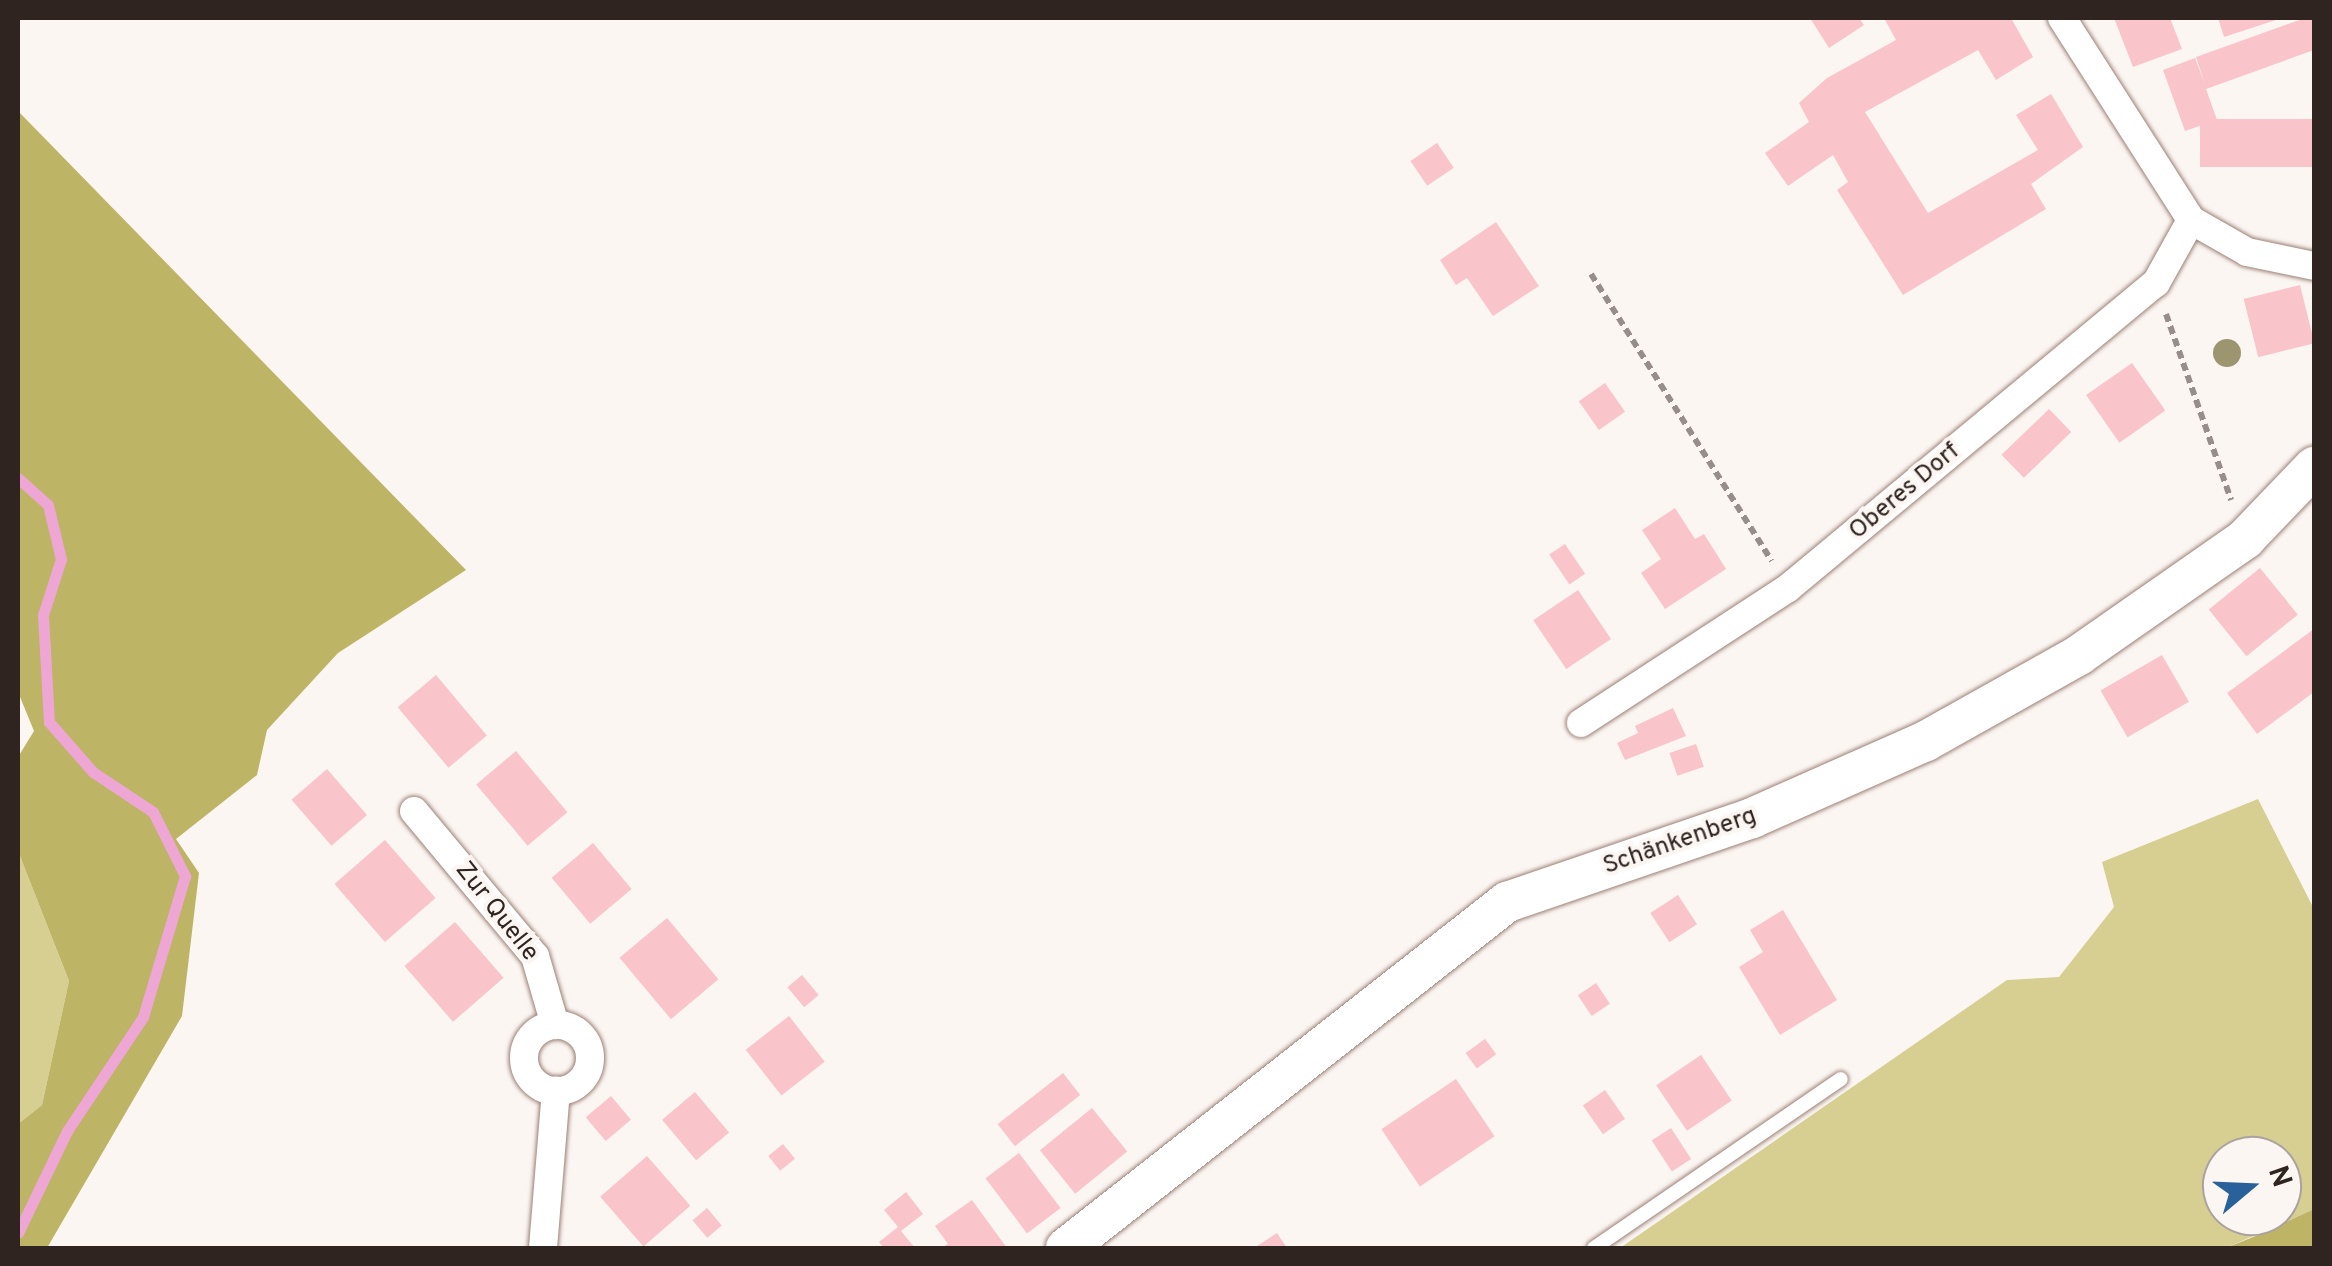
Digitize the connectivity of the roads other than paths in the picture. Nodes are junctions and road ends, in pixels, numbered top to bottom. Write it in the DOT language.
graph roads {
  1 [pos="2062,18"];
  2 [pos="2192,220"];
  3 [pos="2314,266"];
  4 [pos="2314,467"];
  5 [pos="1581,723"];
  6 [pos="414,811"];
  7 [pos="555,1026"];
  8 [pos="1841,1079"];
  9 [pos="556,1091"];
  10 [pos="544,1248"];
  11 [pos="1066,1248"];
  12 [pos="1594,1248"];
  1 -- 2 [label="street"];
  2 -- 3 [label="street"];
  2 -- 5 [label="street, Oberes Dorf"];
  4 -- 11 [label="street, Schänkenberg"];
  6 -- 7 [label="street, Zur Quelle"];
  7 -- 9 [label="street"];
  7 -- 9 [label="street"];
  8 -- 12 [label="lane"];
  9 -- 10 [label="street"];
}
